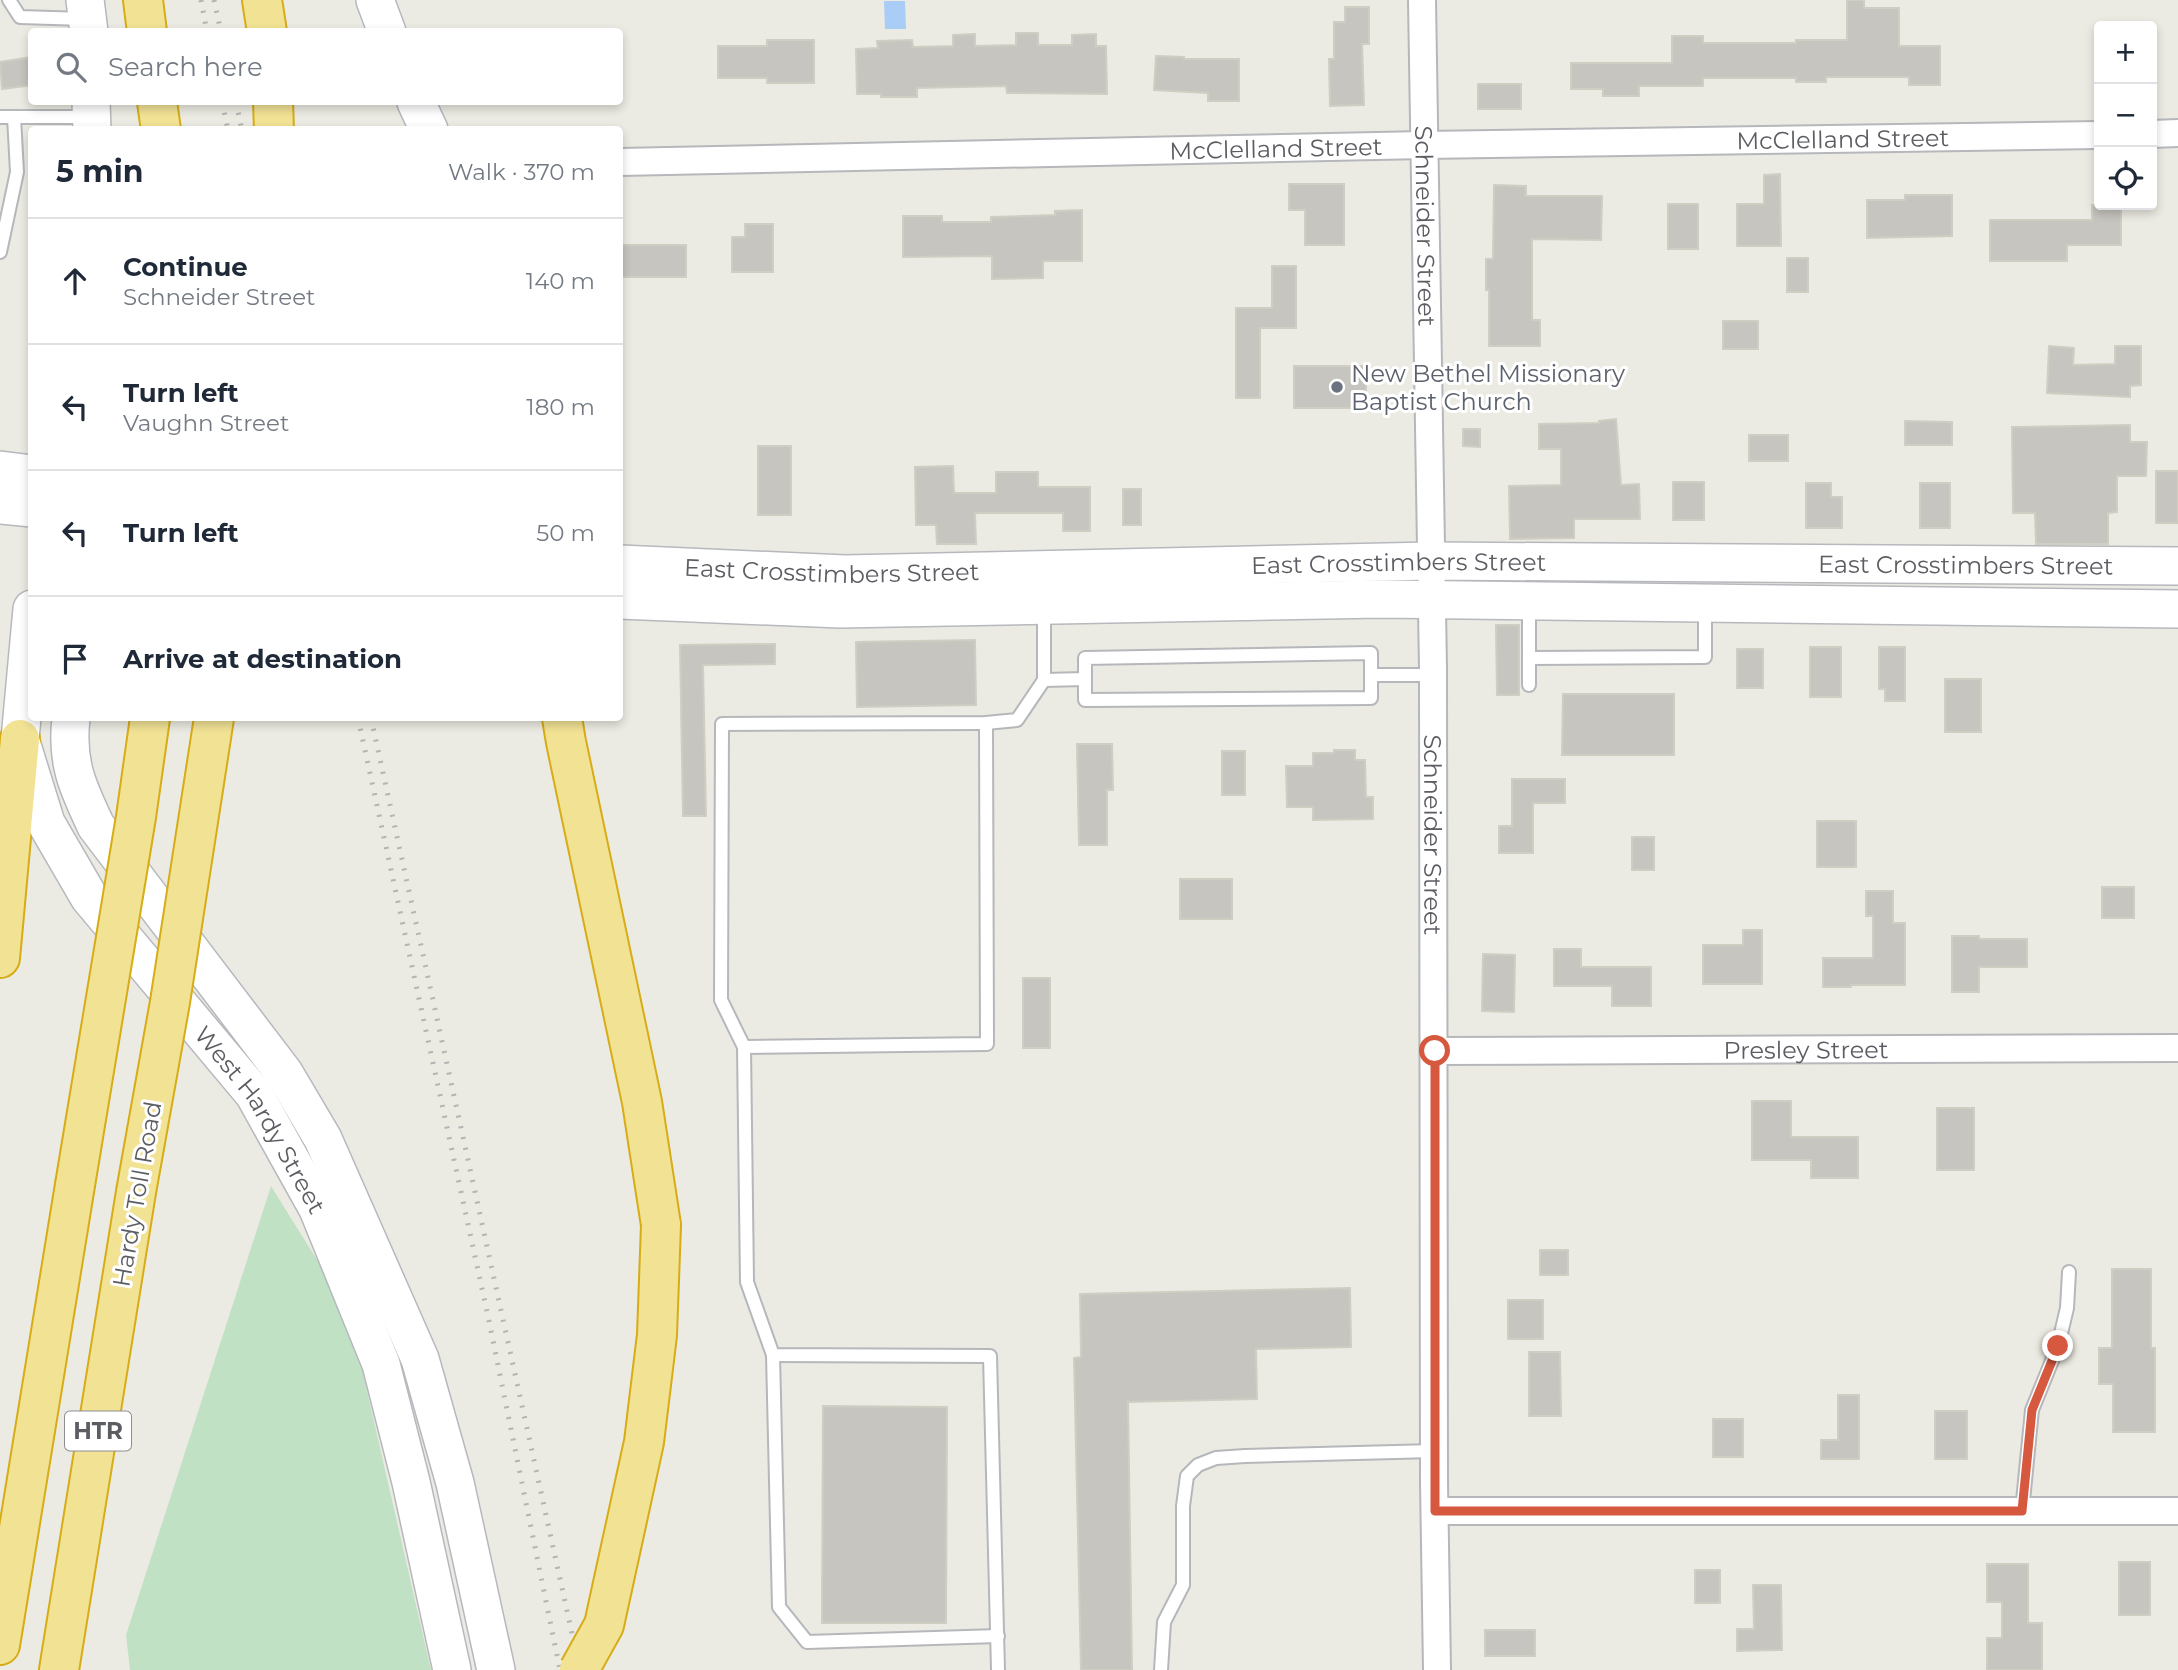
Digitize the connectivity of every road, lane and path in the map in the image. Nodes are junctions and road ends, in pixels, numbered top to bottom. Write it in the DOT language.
graph roads {
  1 [pos="9,0"];
  2 [pos="143,0"];
  3 [pos="262,0"];
  4 [pos="375,0"];
  5 [pos="1422,0"];
  6 [pos="87,17"];
  7 [pos="146,28"];
  8 [pos="266,28"];
  9 [pos="386,28"];
  10 [pos="157,105"];
  11 [pos="273,105"];
  12 [pos="417,105"];
  13 [pos="92,116"];
  14 [pos="0,117"];
  15 [pos="14,117"];
  16 [pos="160,126"];
  17 [pos="274,126"];
  18 [pos="427,126"];
  19 [pos="2157,134"];
  20 [pos="2178,134"];
  21 [pos="2094,135"];
  22 [pos="1424,145"];
  23 [pos="623,162"];
  24 [pos="0,251"];
  25 [pos="0,470"];
  26 [pos="28,474"];
  27 [pos="0,505"];
  28 [pos="28,508"];
  29 [pos="1431,561"];
  30 [pos="1700,562"];
  31 [pos="623,564"];
  32 [pos="2119,565"];
  33 [pos="2178,566"];
  34 [pos="1042,588"];
  35 [pos="843,592"];
  36 [pos="1432,599"];
  37 [pos="623,600"];
  38 [pos="1528,601"];
  39 [pos="1702,603"];
  40 [pos="2118,608"];
  41 [pos="2178,609"];
  42 [pos="28,652"];
  43 [pos="1529,658"];
  44 [pos="1371,675"];
  45 [pos="1433,675"];
  46 [pos="1085,679"];
  47 [pos="1044,680"];
  48 [pos="1529,685"];
  49 [pos="71,721"];
  50 [pos="150,721"];
  51 [pos="214,721"];
  52 [pos="562,721"];
  53 [pos="986,723"];
  54 [pos="20,739"];
  55 [pos="0,958"];
  56 [pos="744,1047"];
  57 [pos="2178,1048"];
  58 [pos="1435,1051"];
  59 [pos="2069,1272"];
  60 [pos="773,1355"];
  61 [pos="1434,1451"];
  62 [pos="1435,1511"];
  63 [pos="2022,1511"];
  64 [pos="2178,1511"];
  65 [pos="998,1636"];
  66 [pos="0,1644"];
  67 [pos="59,1670"];
  68 [pos="452,1670"];
  69 [pos="496,1670"];
  70 [pos="579,1670"];
  71 [pos="998,1670"];
  72 [pos="1161,1670"];
  73 [pos="1437,1670"];
  1 -- 6 [label="lane"];
  2 -- 7 [label="highway"];
  3 -- 8 [label="highway"];
  4 -- 9 [label="main road"];
  5 -- 22 [label="street, Schneider Street"];
  10 -- 16 [label="highway"];
  11 -- 17 [label="highway"];
  12 -- 18 [label="main road"];
  13 -- 15 [label="lane"];
  14 -- 15 [label="lane"];
  15 -- 24 [label="lane"];
  19 -- 20 [label="street"];
  21 -- 22 [label="street, McClelland Street"];
  22 -- 23 [label="street, McClelland Street"];
  22 -- 29 [label="street, Schneider Street"];
  25 -- 26 [label="main road"];
  27 -- 28 [label="main road"];
  29 -- 30 [label="main road, East Crosstimbers Street"];
  29 -- 34 [label="main road, East Crosstimbers Street"];
  29 -- 36 [label="street, Schneider Street"];
  30 -- 32 [label="main road, East Crosstimbers Street"];
  30 -- 39 [label="main road"];
  31 -- 35 [label="main road, East Crosstimbers Street"];
  32 -- 33 [label="main road, East Crosstimbers Street"];
  32 -- 40 [label="main road"];
  34 -- 35 [label="main road, East Crosstimbers Street"];
  34 -- 36 [label="main road, East Crosstimbers Street"];
  34 -- 47 [label="lane"];
  35 -- 37 [label="main road, East Crosstimbers Street"];
  36 -- 38 [label="main road, East Crosstimbers Street"];
  36 -- 45 [label="street, Schneider Street"];
  38 -- 39 [label="main road, East Crosstimbers Street"];
  38 -- 43 [label="lane"];
  39 -- 40 [label="main road, East Crosstimbers Street"];
  39 -- 43 [label="lane"];
  40 -- 41 [label="main road, East Crosstimbers Street"];
  42 -- 54 [label="main road, West Hardy Street"];
  43 -- 48 [label="lane"];
  44 -- 45 [label="lane"];
  44 -- 46 [label="lane"];
  44 -- 46 [label="lane"];
  45 -- 58 [label="street, Schneider Street"];
  46 -- 47 [label="lane"];
  47 -- 53 [label="lane"];
  49 -- 69 [label="main road, West Hardy Street"];
  50 -- 66 [label="highway, HTR, bridge"];
  51 -- 67 [label="highway, Hardy Toll Road / HTR, bridge"];
  52 -- 70 [label="highway, bridge"];
  53 -- 56 [label="lane"];
  53 -- 56 [label="lane"];
  54 -- 55 [label="highway"];
  54 -- 68 [label="main road, West Hardy Street"];
  56 -- 60 [label="lane"];
  57 -- 58 [label="street, Presley Street"];
  58 -- 61 [label="street, Schneider Street"];
  59 -- 63 [label="lane"];
  60 -- 65 [label="lane"];
  60 -- 65 [label="lane"];
  61 -- 62 [label="street, Schneider Street"];
  61 -- 72 [label="lane"];
  62 -- 63 [label="street"];
  62 -- 73 [label="street, Schneider Street"];
  63 -- 64 [label="street"];
  65 -- 71 [label="lane"];
}
